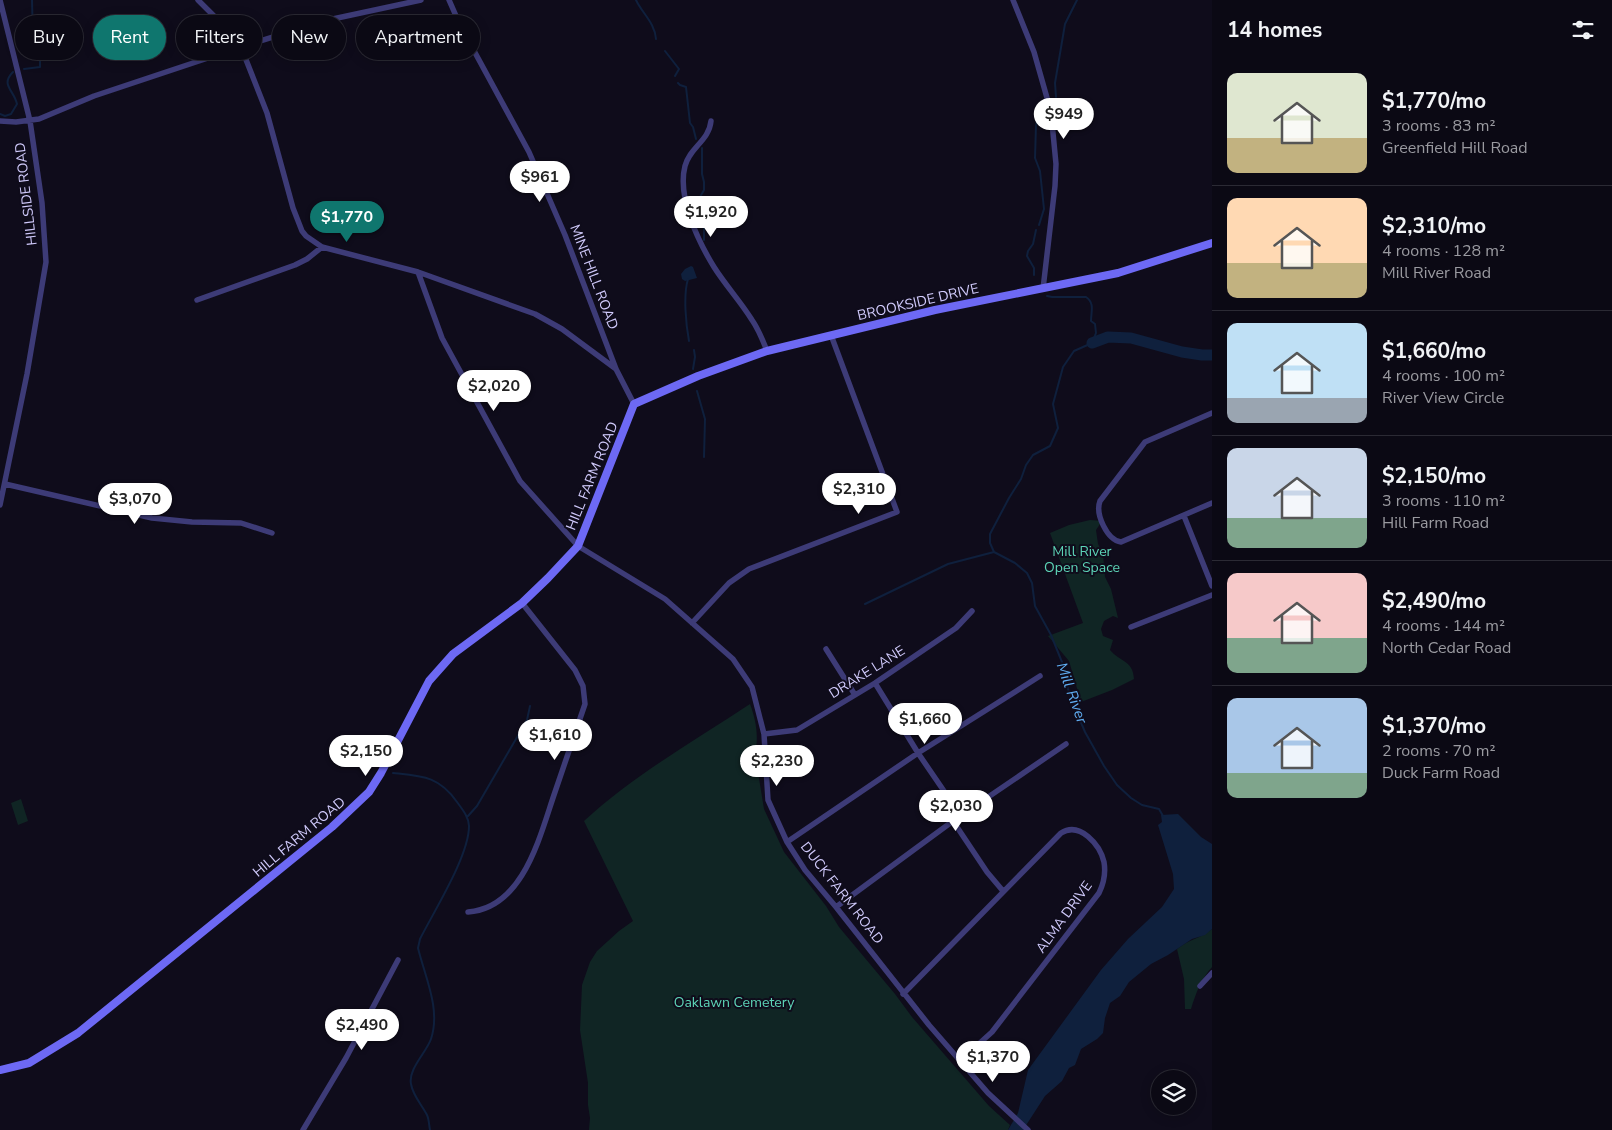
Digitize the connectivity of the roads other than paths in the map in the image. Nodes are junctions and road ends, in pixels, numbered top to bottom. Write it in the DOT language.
graph roads {
  1 [pos="0,0"];
  2 [pos="198,0"];
  3 [pos="421,0"];
  4 [pos="449,0"];
  5 [pos="1012,0"];
  6 [pos="213,15"];
  7 [pos="262,40"];
  8 [pos="202,60"];
  9 [pos="246,60"];
  10 [pos="0,121"];
  11 [pos="30,121"];
  12 [pos="711,121"];
  13 [pos="1212,243"];
  14 [pos="322,247"];
  15 [pos="418,272"];
  16 [pos="1042,289"];
  17 [pos="196,300"];
  18 [pos="831,335"];
  19 [pos="767,351"];
  20 [pos="616,369"];
  21 [pos="634,404"];
  22 [pos="1212,413"];
  23 [pos="4,484"];
  24 [pos="1212,504"];
  25 [pos="0,505"];
  26 [pos="1184,516"];
  27 [pos="272,533"];
  28 [pos="578,546"];
  29 [pos="1212,586"];
  30 [pos="1212,595"];
  31 [pos="522,603"];
  32 [pos="972,611"];
  33 [pos="692,623"];
  34 [pos="1131,627"];
  35 [pos="826,649"];
  36 [pos="1040,676"];
  37 [pos="874,683"];
  38 [pos="855,695"];
  39 [pos="764,734"];
  40 [pos="1066,744"];
  41 [pos="918,753"];
  42 [pos="961,816"];
  43 [pos="953,821"];
  44 [pos="787,842"];
  45 [pos="1003,891"];
  46 [pos="836,907"];
  47 [pos="468,912"];
  48 [pos="398,960"];
  49 [pos="1212,973"];
  50 [pos="1200,986"];
  51 [pos="903,994"];
  52 [pos="960,1061"];
  53 [pos="0,1070"];
  54 [pos="302,1130"];
  55 [pos="1028,1130"];
  1 -- 11 [label="street, HILLSIDE ROAD"];
  2 -- 6 [label="street"];
  3 -- 7 [label="street"];
  4 -- 20 [label="street, MINE HILL ROAD"];
  5 -- 16 [label="street"];
  8 -- 11 [label="street"];
  9 -- 14 [label="street"];
  10 -- 11 [label="street"];
  11 -- 23 [label="street, HILLSIDE ROAD"];
  12 -- 19 [label="street"];
  13 -- 16 [label="main road, BROOKSIDE DRIVE"];
  14 -- 15 [label="street"];
  14 -- 17 [label="street"];
  15 -- 20 [label="street"];
  15 -- 28 [label="street, DUCK FARM ROAD"];
  16 -- 18 [label="main road, BROOKSIDE DRIVE"];
  18 -- 19 [label="main road, BROOKSIDE DRIVE"];
  18 -- 33 [label="street"];
  19 -- 21 [label="main road, BROOKSIDE DRIVE"];
  20 -- 21 [label="street, MINE HILL ROAD"];
  21 -- 28 [label="main road, HILL FARM ROAD"];
  22 -- 26 [label="street"];
  23 -- 25 [label="street, HILLSIDE ROAD"];
  23 -- 27 [label="street"];
  24 -- 26 [label="street"];
  26 -- 29 [label="street"];
  28 -- 31 [label="main road, HILL FARM ROAD"];
  28 -- 33 [label="street, DUCK FARM ROAD"];
  30 -- 34 [label="street"];
  31 -- 47 [label="street"];
  31 -- 53 [label="main road, HILL FARM ROAD"];
  32 -- 37 [label="street, DRAKE LANE"];
  33 -- 39 [label="street, DUCK FARM ROAD"];
  35 -- 38 [label="street"];
  36 -- 41 [label="street"];
  37 -- 38 [label="street, DRAKE LANE"];
  37 -- 41 [label="street"];
  38 -- 39 [label="street, DRAKE LANE"];
  39 -- 44 [label="street, DUCK FARM ROAD"];
  40 -- 42 [label="street"];
  41 -- 42 [label="street"];
  41 -- 44 [label="street"];
  42 -- 43 [label="street"];
  43 -- 45 [label="street"];
  43 -- 46 [label="street"];
  44 -- 46 [label="street, DUCK FARM ROAD"];
  45 -- 51 [label="street, ALMA DRIVE"];
  45 -- 52 [label="street, ALMA DRIVE"];
  46 -- 51 [label="street, DUCK FARM ROAD"];
  48 -- 54 [label="street"];
  49 -- 50 [label="street"];
  51 -- 52 [label="street, DUCK FARM ROAD"];
  52 -- 55 [label="street, DUCK FARM ROAD"];
}
